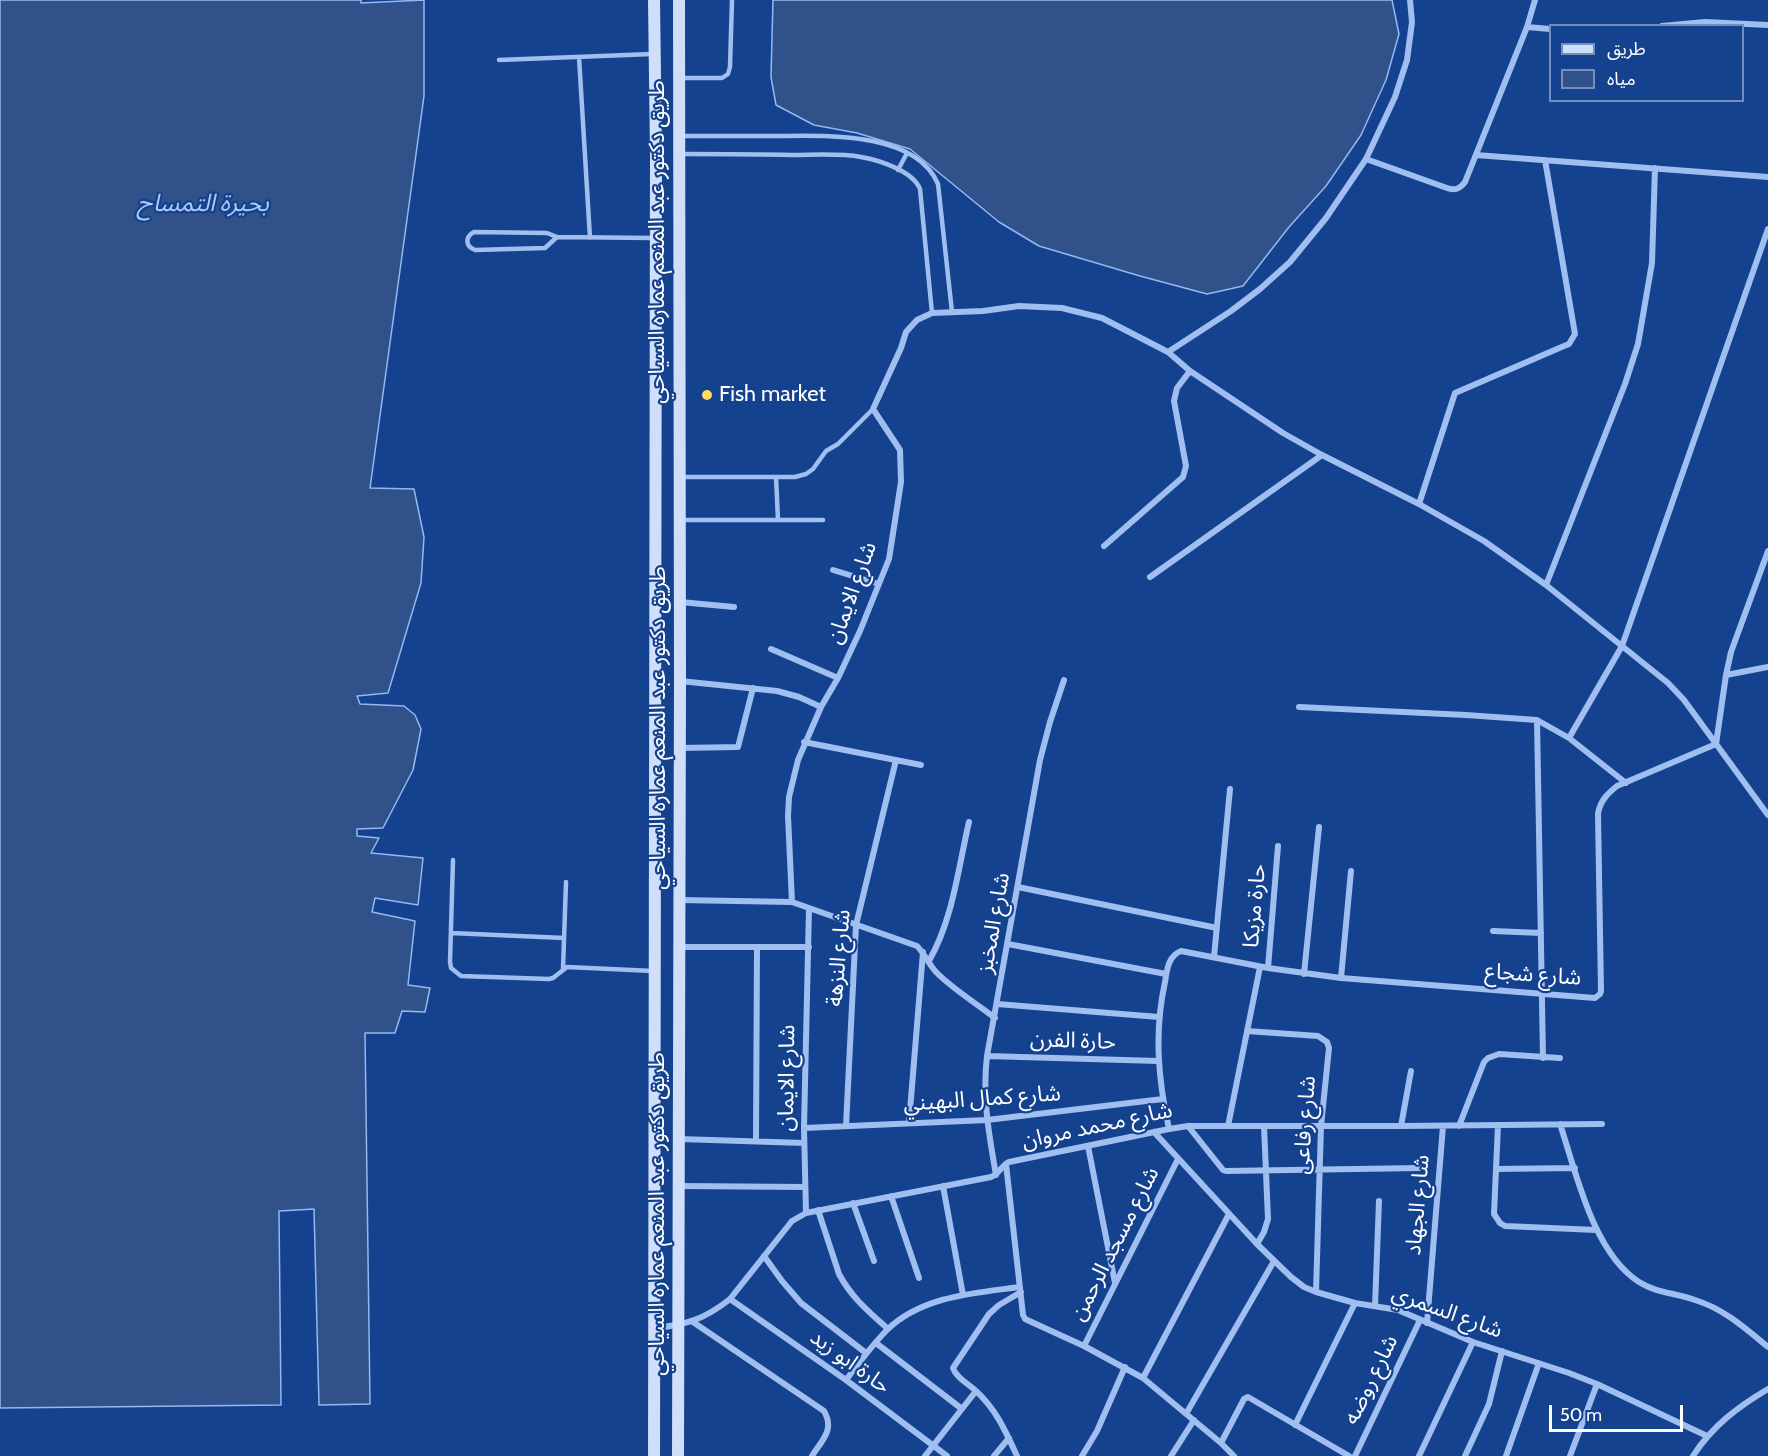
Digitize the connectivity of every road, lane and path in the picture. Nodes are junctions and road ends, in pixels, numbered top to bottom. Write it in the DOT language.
graph roads {
  1 [pos="654,0"];
  2 [pos="679,0"];
  3 [pos="732,0"];
  4 [pos="1410,0"];
  5 [pos="1535,0"];
  6 [pos="1683,24"];
  7 [pos="1768,25"];
  8 [pos="1527,27"];
  9 [pos="1549,28"];
  10 [pos="655,54"];
  11 [pos="579,57"];
  12 [pos="499,60"];
  13 [pos="679,78"];
  14 [pos="679,136"];
  15 [pos="907,153"];
  16 [pos="679,154"];
  17 [pos="1476,155"];
  18 [pos="1366,159"];
  19 [pos="1545,160"];
  20 [pos="1655,168"];
  21 [pos="898,170"];
  22 [pos="1768,177"];
  23 [pos="1768,230"];
  24 [pos="557,237"];
  25 [pos="590,238"];
  26 [pos="656,238"];
  27 [pos="952,312"];
  28 [pos="932,313"];
  29 [pos="1168,352"];
  30 [pos="1190,371"];
  31 [pos="873,409"];
  32 [pos="1322,455"];
  33 [pos="680,477"];
  34 [pos="776,477"];
  35 [pos="1419,504"];
  36 [pos="680,520"];
  37 [pos="778,520"];
  38 [pos="824,520"];
  39 [pos="1104,546"];
  40 [pos="1768,551"];
  41 [pos="833,570"];
  42 [pos="1150,577"];
  43 [pos="879,584"];
  44 [pos="1546,585"];
  45 [pos="680,602"];
  46 [pos="734,608"];
  47 [pos="1622,646"];
  48 [pos="771,649"];
  49 [pos="1768,667"];
  50 [pos="1726,675"];
  51 [pos="838,678"];
  52 [pos="1064,680"];
  53 [pos="680,681"];
  54 [pos="753,687"];
  55 [pos="821,707"];
  56 [pos="1299,707"];
  57 [pos="1537,720"];
  58 [pos="1569,738"];
  59 [pos="804,742"];
  60 [pos="1716,744"];
  61 [pos="680,748"];
  62 [pos="896,760"];
  63 [pos="921,765"];
  64 [pos="1626,783"];
  65 [pos="1230,789"];
  66 [pos="1768,816"];
  67 [pos="969,822"];
  68 [pos="1319,827"];
  69 [pos="1278,846"];
  70 [pos="453,860"];
  71 [pos="1351,871"];
  72 [pos="566,882"];
  73 [pos="1018,887"];
  74 [pos="679,900"];
  75 [pos="792,902"];
  76 [pos="809,908"];
  77 [pos="856,925"];
  78 [pos="1217,928"];
  79 [pos="1493,931"];
  80 [pos="451,933"];
  81 [pos="1541,933"];
  82 [pos="564,938"];
  83 [pos="1008,944"];
  84 [pos="809,946"];
  85 [pos="680,947"];
  86 [pos="758,947"];
  87 [pos="923,952"];
  88 [pos="1214,957"];
  89 [pos="929,961"];
  90 [pos="1260,967"];
  91 [pos="1268,968"];
  92 [pos="563,969"];
  93 [pos="655,971"];
  94 [pos="1166,974"];
  95 [pos="1304,974"];
  96 [pos="1341,978"];
  97 [pos="1542,994"];
  98 [pos="998,1004"];
  99 [pos="1159,1017"];
  100 [pos="995,1018"];
  101 [pos="1247,1031"];
  102 [pos="987,1056"];
  103 [pos="1543,1058"];
  104 [pos="1560,1058"];
  105 [pos="1158,1061"];
  106 [pos="1412,1071"];
  107 [pos="1163,1099"];
  108 [pos="987,1120"];
  109 [pos="909,1123"];
  110 [pos="1560,1124"];
  111 [pos="1602,1124"];
  112 [pos="1498,1125"];
  113 [pos="846,1126"];
  114 [pos="1188,1126"];
  115 [pos="1228,1126"];
  116 [pos="1264,1126"];
  117 [pos="1321,1126"];
  118 [pos="1401,1126"];
  119 [pos="1443,1126"];
  120 [pos="1459,1126"];
  121 [pos="804,1128"];
  122 [pos="1169,1129"];
  123 [pos="1154,1132"];
  124 [pos="679,1139"];
  125 [pos="756,1141"];
  126 [pos="804,1143"];
  127 [pos="1088,1146"];
  128 [pos="1178,1159"];
  129 [pos="1006,1164"];
  130 [pos="1420,1168"];
  131 [pos="1575,1168"];
  132 [pos="1320,1169"];
  133 [pos="1496,1169"];
  134 [pos="1266,1170"];
  135 [pos="996,1175"];
  136 [pos="679,1186"];
  137 [pos="943,1186"];
  138 [pos="805,1187"];
  139 [pos="891,1196"];
  140 [pos="1379,1201"];
  141 [pos="853,1203"];
  142 [pos="818,1210"];
  143 [pos="806,1213"];
  144 [pos="1228,1214"];
  145 [pos="1596,1230"];
  146 [pos="1257,1244"];
  147 [pos="764,1256"];
  148 [pos="874,1261"];
  149 [pos="1274,1261"];
  150 [pos="920,1278"];
  151 [pos="1115,1284"];
  152 [pos="1021,1290"];
  153 [pos="1316,1292"];
  154 [pos="963,1295"];
  155 [pos="730,1299"];
  156 [pos="1355,1303"];
  157 [pos="1375,1306"];
  158 [pos="1424,1321"];
  159 [pos="693,1322"];
  160 [pos="680,1326"];
  161 [pos="655,1328"];
  162 [pos="888,1329"];
  163 [pos="1473,1342"];
  164 [pos="876,1343"];
  165 [pos="1084,1346"];
  166 [pos="1768,1347"];
  167 [pos="1502,1351"];
  168 [pos="866,1353"];
  169 [pos="1539,1363"];
  170 [pos="1125,1367"];
  171 [pos="1143,1378"];
  172 [pos="846,1380"];
  173 [pos="1597,1384"];
  174 [pos="1768,1389"];
  175 [pos="976,1391"];
  176 [pos="962,1409"];
  177 [pos="1186,1413"];
  178 [pos="1194,1420"];
  179 [pos="1295,1425"];
  180 [pos="1707,1436"];
  181 [pos="1009,1438"];
  182 [pos="1221,1443"];
  183 [pos="933,1446"];
  184 [pos="654,1456"];
  185 [pos="678,1456"];
  186 [pos="812,1456"];
  187 [pos="925,1456"];
  188 [pos="947,1456"];
  189 [pos="994,1456"];
  190 [pos="1017,1456"];
  191 [pos="1082,1456"];
  192 [pos="1171,1456"];
  193 [pos="1234,1456"];
  194 [pos="1349,1456"];
  195 [pos="1355,1456"];
  196 [pos="1419,1456"];
  197 [pos="1465,1456"];
  198 [pos="1506,1456"];
  199 [pos="1570,1456"];
  200 [pos="1694,1456"];
  1 -- 10 [label="main road, طريق دكتور عبد المنعم عماره السياحي"];
  2 -- 13 [label="main road, طريق دكتور عبد المنعم عماره السياحي"];
  3 -- 13 [label="lane"];
  4 -- 18 [label="street"];
  5 -- 8 [label="street"];
  6 -- 7 [label="street"];
  8 -- 9 [label="street"];
  8 -- 17 [label="street"];
  10 -- 11 [label="lane"];
  10 -- 26 [label="main road, طريق دكتور عبد المنعم عماره السياحي"];
  11 -- 12 [label="lane"];
  11 -- 25 [label="lane"];
  13 -- 14 [label="main road, طريق دكتور عبد المنعم عماره السياحي"];
  14 -- 15 [label="lane"];
  14 -- 16 [label="main road, طريق دكتور عبد المنعم عماره السياحي"];
  15 -- 21 [label="lane"];
  15 -- 27 [label="lane"];
  16 -- 21 [label="lane"];
  16 -- 33 [label="main road, طريق دكتور عبد المنعم عماره السياحي"];
  17 -- 18 [label="street"];
  17 -- 19 [label="street"];
  18 -- 29 [label="street"];
  19 -- 20 [label="street"];
  19 -- 35 [label="street"];
  20 -- 22 [label="street"];
  20 -- 44 [label="street"];
  21 -- 28 [label="lane"];
  23 -- 47 [label="street"];
  24 -- 24 [label="lane"];
  24 -- 25 [label="lane"];
  25 -- 26 [label="lane"];
  26 -- 93 [label="main road, طريق دكتور عبد المنعم عماره السياحي"];
  27 -- 28 [label="street"];
  27 -- 29 [label="street"];
  28 -- 31 [label="street"];
  29 -- 30 [label="street"];
  30 -- 32 [label="street"];
  30 -- 39 [label="street"];
  31 -- 34 [label="lane"];
  31 -- 43 [label="street, شارع الايمان"];
  32 -- 35 [label="street"];
  32 -- 42 [label="street"];
  33 -- 34 [label="lane"];
  33 -- 36 [label="main road, طريق دكتور عبد المنعم عماره السياحي"];
  34 -- 37 [label="lane"];
  35 -- 44 [label="street"];
  36 -- 37 [label="lane"];
  36 -- 45 [label="main road, طريق دكتور عبد المنعم عماره السياحي"];
  37 -- 38 [label="lane"];
  40 -- 50 [label="street"];
  41 -- 43 [label="street"];
  43 -- 51 [label="street, شارع الايمان"];
  44 -- 47 [label="street"];
  45 -- 46 [label="street"];
  45 -- 53 [label="main road, طريق دكتور عبد المنعم عماره السياحي"];
  47 -- 58 [label="street"];
  47 -- 60 [label="street"];
  48 -- 51 [label="street"];
  49 -- 50 [label="street"];
  50 -- 60 [label="street"];
  51 -- 55 [label="street, شارع الايمان"];
  52 -- 73 [label="street, شارع المخبز"];
  53 -- 54 [label="street"];
  53 -- 61 [label="main road, طريق دكتور عبد المنعم عماره السياحي"];
  54 -- 55 [label="street"];
  54 -- 61 [label="street"];
  55 -- 59 [label="street, شارع الايمان"];
  56 -- 57 [label="street"];
  57 -- 58 [label="street"];
  57 -- 81 [label="street"];
  58 -- 64 [label="street"];
  59 -- 62 [label="street"];
  59 -- 75 [label="street, شارع الايمان"];
  60 -- 64 [label="street, شارع شجاع"];
  60 -- 66 [label="street"];
  61 -- 74 [label="main road, طريق دكتور عبد المنعم عماره السياحي"];
  62 -- 63 [label="street"];
  62 -- 77 [label="street, شارع النزهة"];
  64 -- 97 [label="street, شارع شجاع"];
  65 -- 78 [label="street"];
  67 -- 89 [label="street"];
  68 -- 95 [label="street"];
  69 -- 91 [label="street, حارة مزيكا"];
  70 -- 80 [label="lane"];
  71 -- 96 [label="street"];
  72 -- 82 [label="lane"];
  73 -- 78 [label="street"];
  73 -- 83 [label="street, شارع المخبز"];
  74 -- 75 [label="street"];
  74 -- 85 [label="main road, طريق دكتور عبد المنعم عماره السياحي"];
  75 -- 76 [label="street"];
  76 -- 77 [label="street"];
  76 -- 84 [label="street, شارع الايمان"];
  77 -- 87 [label="street"];
  77 -- 113 [label="street, شارع النزهة"];
  78 -- 88 [label="street"];
  79 -- 81 [label="street"];
  80 -- 82 [label="lane"];
  80 -- 92 [label="lane"];
  81 -- 97 [label="street"];
  82 -- 92 [label="lane"];
  83 -- 94 [label="street"];
  83 -- 98 [label="street, شارع المخبز"];
  84 -- 86 [label="street"];
  84 -- 121 [label="street, شارع الايمان"];
  85 -- 86 [label="street"];
  85 -- 124 [label="main road, طريق دكتور عبد المنعم عماره السياحي"];
  86 -- 125 [label="street"];
  87 -- 89 [label="street"];
  87 -- 109 [label="street"];
  88 -- 90 [label="street, شارع شجاع"];
  88 -- 94 [label="street, شارع شجاع"];
  89 -- 100 [label="street"];
  90 -- 91 [label="street, شارع شجاع"];
  90 -- 101 [label="street"];
  91 -- 95 [label="street, شارع شجاع"];
  92 -- 93 [label="lane"];
  93 -- 161 [label="main road, طريق دكتور عبد المنعم عماره السياحي"];
  94 -- 99 [label="street"];
  95 -- 96 [label="street, شارع شجاع"];
  96 -- 97 [label="street, شارع شجاع"];
  97 -- 103 [label="street"];
  98 -- 99 [label="street"];
  98 -- 100 [label="street, شارع المخبز"];
  99 -- 105 [label="street"];
  100 -- 102 [label="street, شارع المخبز"];
  101 -- 115 [label="street"];
  101 -- 117 [label="street, شارع رفاعى"];
  102 -- 105 [label="street, حارة الفرن"];
  102 -- 108 [label="street, شارع المخبز"];
  103 -- 104 [label="street"];
  103 -- 120 [label="street"];
  105 -- 107 [label="street"];
  106 -- 118 [label="street"];
  107 -- 108 [label="street, شارع كمال البهيني"];
  107 -- 122 [label="street"];
  108 -- 109 [label="street, شارع كمال البهيني"];
  108 -- 135 [label="street, شارع المخبز"];
  109 -- 113 [label="street, شارع كمال البهيني"];
  110 -- 111 [label="street, شارع محمد مروان"];
  110 -- 112 [label="street, شارع محمد مروان"];
  110 -- 131 [label="street"];
  112 -- 120 [label="street, شارع محمد مروان"];
  112 -- 133 [label="street"];
  113 -- 121 [label="street, شارع كمال البهيني"];
  114 -- 115 [label="street, شارع محمد مروان"];
  114 -- 122 [label="street, شارع محمد مروان"];
  114 -- 134 [label="street"];
  115 -- 116 [label="street, شارع محمد مروان"];
  116 -- 117 [label="street, شارع محمد مروان"];
  116 -- 134 [label="street"];
  117 -- 118 [label="street, شارع محمد مروان"];
  117 -- 132 [label="street, شارع رفاعى"];
  118 -- 119 [label="street, شارع محمد مروان"];
  119 -- 120 [label="street, شارع محمد مروان"];
  119 -- 158 [label="street, شارع الجهاد"];
  121 -- 126 [label="street, شارع الايمان"];
  122 -- 123 [label="street, شارع محمد مروان"];
  123 -- 127 [label="street, شارع محمد مروان"];
  123 -- 128 [label="street, شارع السمري"];
  124 -- 125 [label="street"];
  124 -- 136 [label="main road, طريق دكتور عبد المنعم عماره السياحي"];
  125 -- 126 [label="street"];
  126 -- 138 [label="street, شارع الايمان"];
  127 -- 129 [label="street, شارع محمد مروان"];
  127 -- 151 [label="street"];
  128 -- 144 [label="street, شارع السمري"];
  128 -- 151 [label="street, شارع مسجد الرحمن"];
  129 -- 135 [label="street, شارع محمد مروان"];
  129 -- 152 [label="street"];
  130 -- 132 [label="street"];
  131 -- 133 [label="street"];
  131 -- 145 [label="street"];
  132 -- 134 [label="street"];
  132 -- 153 [label="street, شارع رفاعى"];
  133 -- 145 [label="street"];
  134 -- 146 [label="street"];
  135 -- 137 [label="street"];
  136 -- 138 [label="street"];
  136 -- 160 [label="main road, طريق دكتور عبد المنعم عماره السياحي"];
  137 -- 139 [label="street"];
  137 -- 154 [label="street"];
  138 -- 143 [label="street, شارع الايمان"];
  139 -- 141 [label="street"];
  139 -- 150 [label="street"];
  140 -- 157 [label="street"];
  141 -- 142 [label="street"];
  141 -- 148 [label="street"];
  142 -- 143 [label="street"];
  142 -- 162 [label="street"];
  143 -- 147 [label="street"];
  144 -- 146 [label="street, شارع السمري"];
  144 -- 171 [label="street"];
  145 -- 166 [label="street"];
  146 -- 149 [label="street, شارع السمري"];
  147 -- 155 [label="street"];
  147 -- 168 [label="street"];
  149 -- 153 [label="street, شارع السمري"];
  149 -- 177 [label="street"];
  151 -- 165 [label="street, شارع مسجد الرحمن"];
  152 -- 154 [label="street"];
  152 -- 165 [label="street"];
  152 -- 175 [label="street"];
  153 -- 156 [label="street, شارع السمري"];
  154 -- 162 [label="street"];
  155 -- 159 [label="street"];
  155 -- 172 [label="street, حارة ابو زيد"];
  156 -- 157 [label="street, شارع السمري"];
  156 -- 179 [label="street"];
  157 -- 158 [label="street, شارع السمري"];
  158 -- 163 [label="street, شارع السمري"];
  158 -- 195 [label="street, شارع روضه"];
  159 -- 160 [label="street"];
  159 -- 186 [label="street"];
  160 -- 161 [label="street"];
  160 -- 185 [label="main road, طريق دكتور عبد المنعم عماره السياحي"];
  161 -- 184 [label="main road, طريق دكتور عبد المنعم عماره السياحي"];
  162 -- 164 [label="street"];
  163 -- 167 [label="street, شارع السمري"];
  163 -- 196 [label="street"];
  164 -- 168 [label="street"];
  164 -- 176 [label="street"];
  165 -- 170 [label="street"];
  167 -- 169 [label="street, شارع السمري"];
  167 -- 197 [label="street"];
  168 -- 172 [label="street"];
  169 -- 173 [label="street, شارع السمري"];
  169 -- 198 [label="street"];
  170 -- 171 [label="street"];
  170 -- 191 [label="street"];
  171 -- 177 [label="street"];
  172 -- 183 [label="street, حارة ابو زيد"];
  173 -- 180 [label="street, شارع السمري"];
  173 -- 199 [label="street"];
  174 -- 180 [label="street"];
  175 -- 176 [label="street"];
  175 -- 181 [label="street"];
  176 -- 183 [label="street"];
  177 -- 178 [label="street"];
  178 -- 182 [label="street"];
  178 -- 192 [label="street"];
  179 -- 182 [label="street"];
  179 -- 194 [label="street"];
  180 -- 200 [label="street"];
  181 -- 189 [label="street"];
  181 -- 190 [label="street"];
  182 -- 193 [label="street"];
  183 -- 187 [label="street"];
  183 -- 188 [label="street, حارة ابو زيد"];
}
